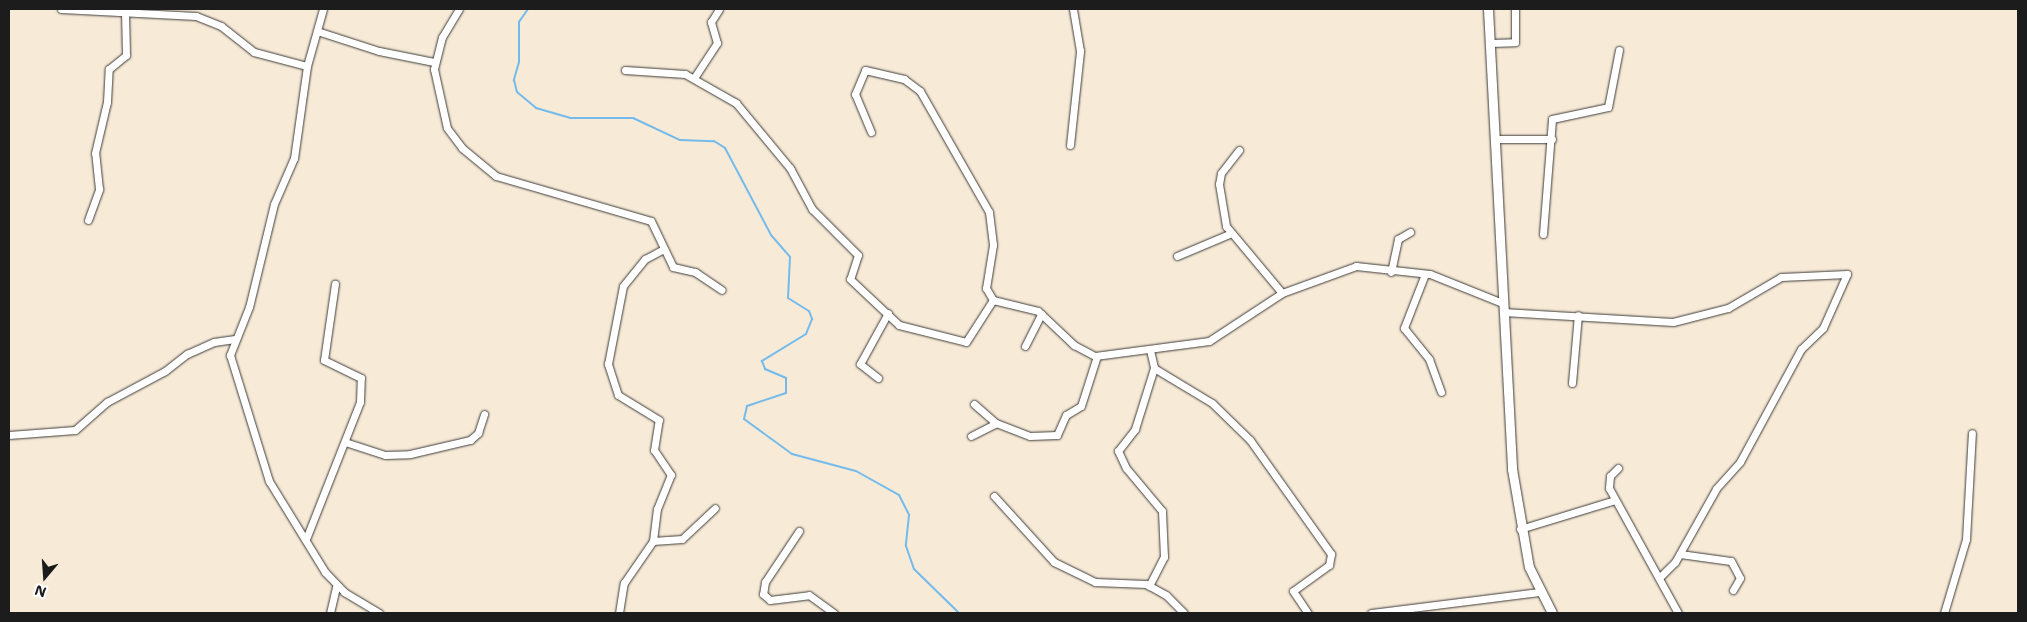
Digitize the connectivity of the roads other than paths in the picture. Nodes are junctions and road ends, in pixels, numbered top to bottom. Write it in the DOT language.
graph roads {
  1 [pos="61,9"];
  2 [pos="323,9"];
  3 [pos="459,9"];
  4 [pos="719,9"];
  5 [pos="1073,9"];
  6 [pos="1488,9"];
  7 [pos="1515,9"];
  8 [pos="125,10"];
  9 [pos="317,31"];
  10 [pos="1491,43"];
  11 [pos="1619,50"];
  12 [pos="434,62"];
  13 [pos="307,66"];
  14 [pos="626,70"];
  15 [pos="694,78"];
  16 [pos="871,132"];
  17 [pos="1496,139"];
  18 [pos="1552,139"];
  19 [pos="1070,145"];
  20 [pos="1239,150"];
  21 [pos="88,220"];
  22 [pos="1410,232"];
  23 [pos="1229,234"];
  24 [pos="1543,234"];
  25 [pos="664,249"];
  26 [pos="1177,256"];
  27 [pos="1391,272"];
  28 [pos="1425,274"];
  29 [pos="335,284"];
  30 [pos="722,290"];
  31 [pos="1282,293"];
  32 [pos="993,300"];
  33 [pos="1502,307"];
  34 [pos="888,313"];
  35 [pos="1041,314"];
  36 [pos="1578,315"];
  37 [pos="235,340"];
  38 [pos="1025,346"];
  39 [pos="1150,350"];
  40 [pos="1097,356"];
  41 [pos="1154,368"];
  42 [pos="878,378"];
  43 [pos="1572,383"];
  44 [pos="1442,392"];
  45 [pos="974,404"];
  46 [pos="484,414"];
  47 [pos="996,423"];
  48 [pos="1972,433"];
  49 [pos="9,436"];
  50 [pos="971,436"];
  51 [pos="345,442"];
  52 [pos="1618,468"];
  53 [pos="994,496"];
  54 [pos="1615,500"];
  55 [pos="715,508"];
  56 [pos="1520,529"];
  57 [pos="799,531"];
  58 [pos="306,538"];
  59 [pos="653,541"];
  60 [pos="1680,554"];
  61 [pos="1660,577"];
  62 [pos="336,586"];
  63 [pos="1149,586"];
  64 [pos="1733,590"];
  65 [pos="1540,592"];
  66 [pos="330,613"];
  67 [pos="379,613"];
  68 [pos="619,613"];
  69 [pos="834,613"];
  70 [pos="1184,613"];
  71 [pos="1308,613"];
  72 [pos="1371,613"];
  73 [pos="1552,613"];
  74 [pos="1678,613"];
  75 [pos="1944,613"];
  1 -- 8 [label="street"];
  2 -- 9 [label="street"];
  3 -- 12 [label="street"];
  4 -- 15 [label="street"];
  5 -- 19 [label="street"];
  6 -- 10 [label="street"];
  7 -- 10 [label="street"];
  8 -- 13 [label="street"];
  8 -- 21 [label="street"];
  9 -- 12 [label="street"];
  9 -- 13 [label="street"];
  10 -- 17 [label="street"];
  11 -- 18 [label="street"];
  12 -- 25 [label="street"];
  13 -- 37 [label="street"];
  14 -- 15 [label="street"];
  15 -- 34 [label="street"];
  16 -- 32 [label="street"];
  17 -- 18 [label="street"];
  17 -- 33 [label="street"];
  18 -- 24 [label="street"];
  20 -- 23 [label="street"];
  22 -- 27 [label="street"];
  23 -- 26 [label="street"];
  23 -- 31 [label="street"];
  25 -- 30 [label="street"];
  25 -- 59 [label="street"];
  27 -- 28 [label="street"];
  27 -- 31 [label="street"];
  28 -- 33 [label="street"];
  28 -- 44 [label="street"];
  29 -- 51 [label="street"];
  31 -- 39 [label="street"];
  32 -- 34 [label="street"];
  32 -- 35 [label="street"];
  33 -- 36 [label="street"];
  33 -- 56 [label="street"];
  34 -- 42 [label="street"];
  35 -- 38 [label="street"];
  35 -- 40 [label="street"];
  36 -- 43 [label="street"];
  36 -- 60 [label="street"];
  37 -- 49 [label="street"];
  37 -- 58 [label="street"];
  39 -- 40 [label="street"];
  39 -- 41 [label="street"];
  40 -- 47 [label="street"];
  41 -- 63 [label="street"];
  41 -- 71 [label="street"];
  45 -- 47 [label="street"];
  46 -- 51 [label="street"];
  47 -- 50 [label="street"];
  48 -- 75 [label="street"];
  51 -- 58 [label="street"];
  52 -- 54 [label="street"];
  53 -- 63 [label="street"];
  54 -- 56 [label="street"];
  54 -- 61 [label="street"];
  55 -- 59 [label="street"];
  56 -- 65 [label="street"];
  57 -- 69 [label="street"];
  58 -- 62 [label="street"];
  59 -- 68 [label="street"];
  60 -- 61 [label="street"];
  60 -- 64 [label="street"];
  61 -- 74 [label="street"];
  62 -- 66 [label="street"];
  62 -- 67 [label="street"];
  63 -- 70 [label="street"];
  65 -- 72 [label="street"];
  65 -- 73 [label="street"];
}
